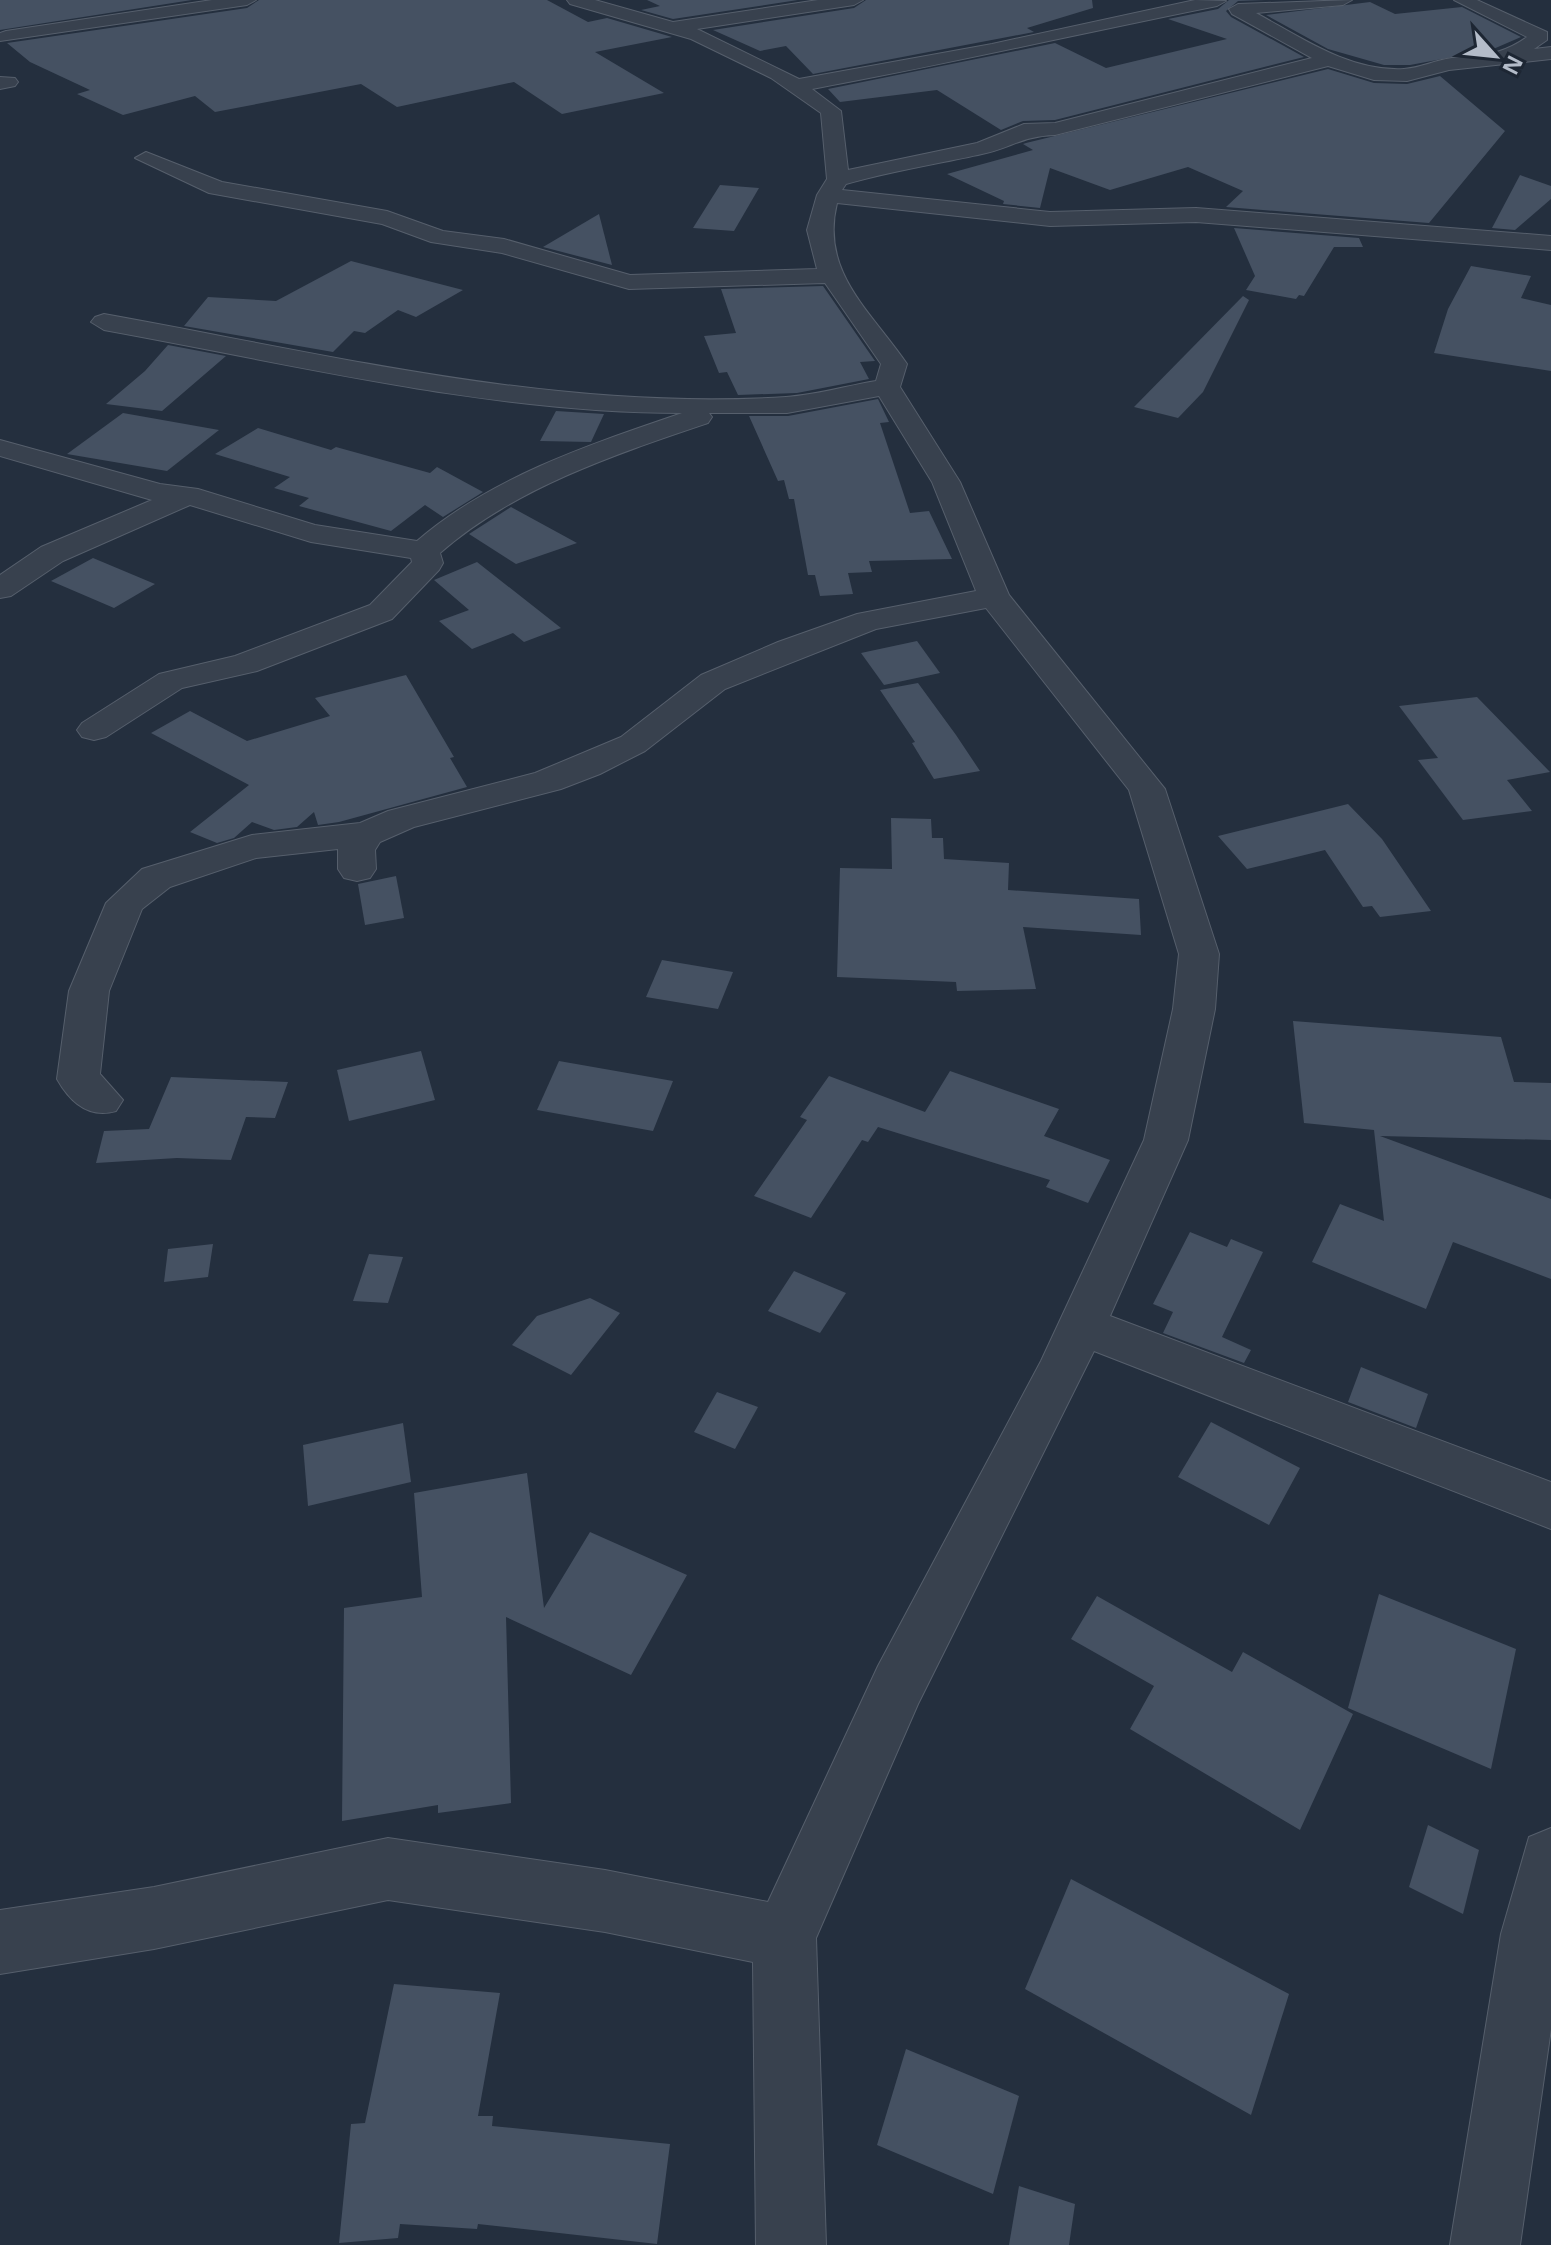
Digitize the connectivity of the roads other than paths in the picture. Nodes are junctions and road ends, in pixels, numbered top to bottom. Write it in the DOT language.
graph roads {
  1 [pos="247,0"];
  2 [pos="576,0"];
  3 [pos="854,0"];
  4 [pos="1217,0"];
  5 [pos="1343,0"];
  6 [pos="1463,0"];
  7 [pos="1238,10"];
  8 [pos="671,26"];
  9 [pos="6,37"];
  10 [pos="1551,53"];
  11 [pos="1512,56"];
  12 [pos="1329,60"];
  13 [pos="1538,73"];
  14 [pos="795,86"];
  15 [pos="146,158"];
  16 [pos="833,187"];
  17 [pos="1551,243"];
  18 [pos="832,276"];
  19 [pos="104,322"];
  20 [pos="887,387"];
  21 [pos="732,405"];
  22 [pos="0,448"];
  23 [pos="188,495"];
  24 [pos="424,551"];
  25 [pos="0,589"];
  26 [pos="994,597"];
  27 [pos="94,730"];
  28 [pos="101,1100"];
  29 [pos="1082,1326"];
  30 [pos="1551,1506"];
  31 [pos="1551,1859"];
  32 [pos="784,1937"];
  33 [pos="0,1942"];
  34 [pos="791,2245"];
  35 [pos="1485,2245"];
  1 -- 9 [label="street"];
  2 -- 8 [label="street"];
  3 -- 8 [label="street"];
  4 -- 7 [label="street"];
  4 -- 14 [label="street"];
  5 -- 7 [label="street"];
  6 -- 11 [label="street"];
  7 -- 12 [label="street"];
  8 -- 14 [label="street"];
  10 -- 11 [label="street"];
  11 -- 12 [label="street"];
  11 -- 13 [label="street"];
  12 -- 16 [label="street"];
  14 -- 16 [label="street"];
  15 -- 18 [label="street"];
  16 -- 17 [label="street"];
  16 -- 18 [label="street"];
  18 -- 20 [label="street"];
  19 -- 21 [label="street"];
  20 -- 21 [label="street"];
  20 -- 26 [label="street"];
  21 -- 24 [label="street"];
  22 -- 23 [label="street"];
  23 -- 24 [label="street"];
  23 -- 25 [label="street"];
  24 -- 27 [label="street"];
  26 -- 28 [label="street"];
  26 -- 29 [label="street"];
  29 -- 30 [label="street"];
  29 -- 32 [label="street"];
  31 -- 35 [label="street"];
  32 -- 33 [label="street"];
  32 -- 34 [label="street"];
}
